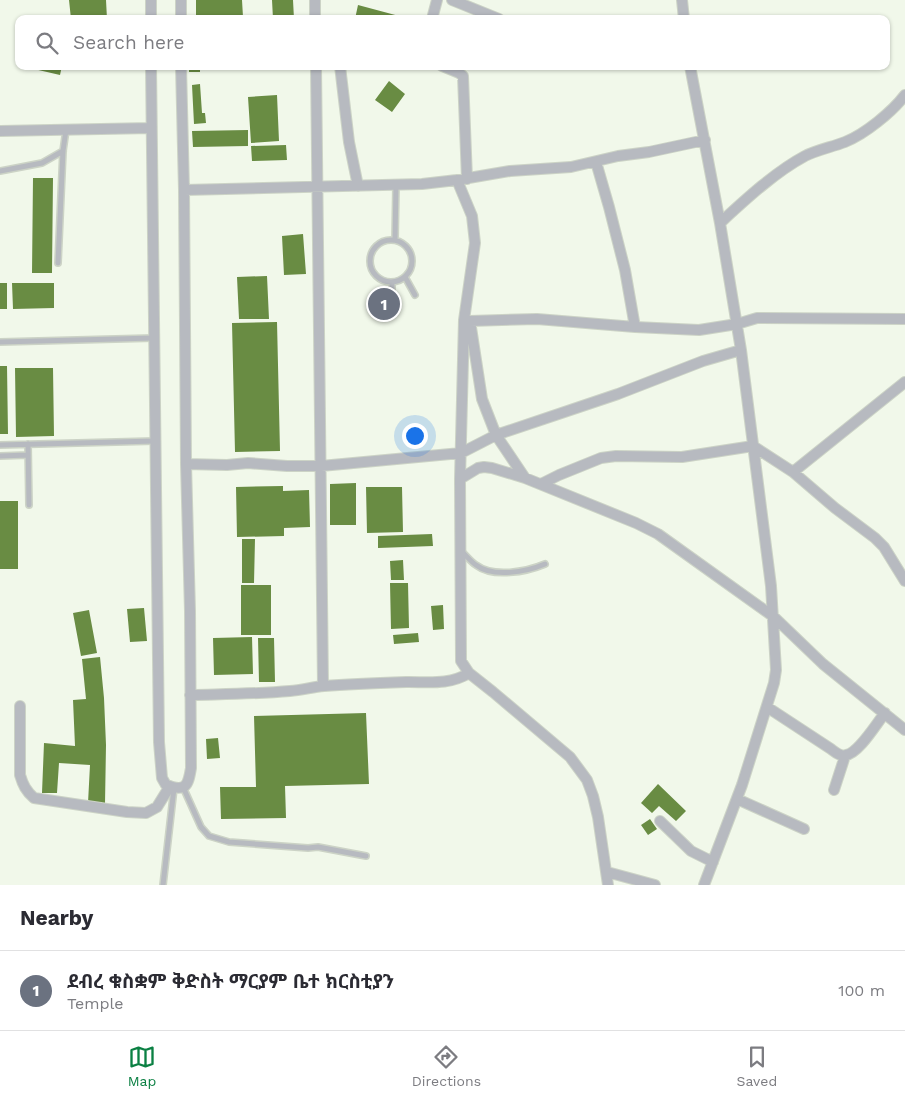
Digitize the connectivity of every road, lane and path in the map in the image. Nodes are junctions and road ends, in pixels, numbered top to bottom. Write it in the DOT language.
graph roads {
  1 [pos="150,0"];
  2 [pos="180,0"];
  3 [pos="315,0"];
  4 [pos="437,0"];
  5 [pos="452,0"];
  6 [pos="682,0"];
  7 [pos="151,15"];
  8 [pos="181,15"];
  9 [pos="315,15"];
  10 [pos="433,15"];
  11 [pos="489,15"];
  12 [pos="684,15"];
  13 [pos="151,70"];
  14 [pos="181,70"];
  15 [pos="316,70"];
  16 [pos="340,70"];
  17 [pos="452,70"];
  18 [pos="691,70"];
  19 [pos="905,95"];
  20 [pos="151,128"];
  21 [pos="66,130"];
  22 [pos="0,131"];
  23 [pos="705,140"];
  24 [pos="63,151"];
  25 [pos="596,162"];
  26 [pos="0,171"];
  27 [pos="462,179"];
  28 [pos="396,185"];
  29 [pos="358,186"];
  30 [pos="317,187"];
  31 [pos="184,190"];
  32 [pos="720,223"];
  33 [pos="394,240"];
  34 [pos="58,263"];
  35 [pos="405,277"];
  36 [pos="392,282"];
  37 [pos="415,295"];
  38 [pos="392,301"];
  39 [pos="467,320"];
  40 [pos="905,320"];
  41 [pos="737,324"];
  42 [pos="635,327"];
  43 [pos="154,338"];
  44 [pos="0,342"];
  45 [pos="741,350"];
  46 [pos="905,382"];
  47 [pos="496,434"];
  48 [pos="156,441"];
  49 [pos="0,444"];
  50 [pos="28,444"];
  51 [pos="753,446"];
  52 [pos="461,453"];
  53 [pos="28,455"];
  54 [pos="0,456"];
  55 [pos="186,464"];
  56 [pos="321,466"];
  57 [pos="793,472"];
  58 [pos="460,478"];
  59 [pos="525,478"];
  60 [pos="541,484"];
  61 [pos="29,505"];
  62 [pos="459,549"];
  63 [pos="544,564"];
  64 [pos="905,581"];
  65 [pos="774,617"];
  66 [pos="469,674"];
  67 [pos="323,686"];
  68 [pos="190,695"];
  69 [pos="20,706"];
  70 [pos="767,707"];
  71 [pos="885,713"];
  72 [pos="905,730"];
  73 [pos="845,756"];
  74 [pos="175,787"];
  75 [pos="834,790"];
  76 [pos="737,799"];
  77 [pos="660,821"];
  78 [pos="804,829"];
  79 [pos="366,856"];
  80 [pos="713,862"];
  81 [pos="606,872"];
  82 [pos="164,885"];
  83 [pos="608,885"];
  84 [pos="655,885"];
  85 [pos="704,885"];
  1 -- 7 [label="street"];
  2 -- 8 [label="street"];
  3 -- 9 [label="street"];
  4 -- 10 [label="street"];
  5 -- 11 [label="street"];
  6 -- 12 [label="street"];
  13 -- 20 [label="street"];
  14 -- 31 [label="street"];
  15 -- 30 [label="street"];
  16 -- 29 [label="street"];
  17 -- 27 [label="street"];
  18 -- 23 [label="street"];
  19 -- 32 [label="street"];
  20 -- 21 [label="street"];
  20 -- 43 [label="street"];
  21 -- 22 [label="street"];
  21 -- 24 [label="lane"];
  23 -- 25 [label="street"];
  23 -- 32 [label="street"];
  24 -- 26 [label="lane"];
  24 -- 34 [label="lane"];
  25 -- 27 [label="street"];
  25 -- 42 [label="street"];
  27 -- 28 [label="street"];
  27 -- 39 [label="street"];
  28 -- 29 [label="street"];
  28 -- 33 [label="lane"];
  29 -- 30 [label="street"];
  30 -- 31 [label="street"];
  30 -- 56 [label="street"];
  31 -- 55 [label="street"];
  32 -- 41 [label="street"];
  33 -- 35 [label="lane"];
  33 -- 36 [label="lane"];
  35 -- 36 [label="lane"];
  35 -- 37 [label="lane"];
  36 -- 38 [label="lane"];
  39 -- 42 [label="street"];
  39 -- 47 [label="street"];
  39 -- 52 [label="street"];
  40 -- 41 [label="street"];
  41 -- 42 [label="street"];
  41 -- 45 [label="street"];
  43 -- 44 [label="lane"];
  43 -- 48 [label="street"];
  45 -- 47 [label="street"];
  45 -- 51 [label="street"];
  46 -- 57 [label="street"];
  47 -- 52 [label="street"];
  47 -- 59 [label="street"];
  48 -- 50 [label="lane"];
  48 -- 74 [label="street"];
  49 -- 50 [label="lane"];
  50 -- 53 [label="lane"];
  51 -- 57 [label="street"];
  51 -- 60 [label="street"];
  51 -- 65 [label="street"];
  52 -- 56 [label="street"];
  52 -- 58 [label="street"];
  53 -- 54 [label="lane"];
  53 -- 61 [label="lane"];
  55 -- 56 [label="street"];
  55 -- 68 [label="street"];
  56 -- 67 [label="street"];
  57 -- 64 [label="street"];
  58 -- 59 [label="street"];
  58 -- 62 [label="street"];
  59 -- 60 [label="street"];
  60 -- 65 [label="street"];
  62 -- 63 [label="lane"];
  62 -- 66 [label="street"];
  65 -- 70 [label="street"];
  65 -- 71 [label="street"];
  66 -- 67 [label="street"];
  66 -- 81 [label="street"];
  67 -- 68 [label="street"];
  68 -- 74 [label="street"];
  69 -- 74 [label="street"];
  70 -- 73 [label="street"];
  70 -- 76 [label="street"];
  71 -- 72 [label="street"];
  71 -- 73 [label="street"];
  73 -- 75 [label="street"];
  74 -- 79 [label="lane"];
  74 -- 82 [label="lane"];
  76 -- 78 [label="street"];
  76 -- 80 [label="street"];
  77 -- 80 [label="street"];
  80 -- 85 [label="street"];
  81 -- 83 [label="street"];
  81 -- 84 [label="street"];
}
